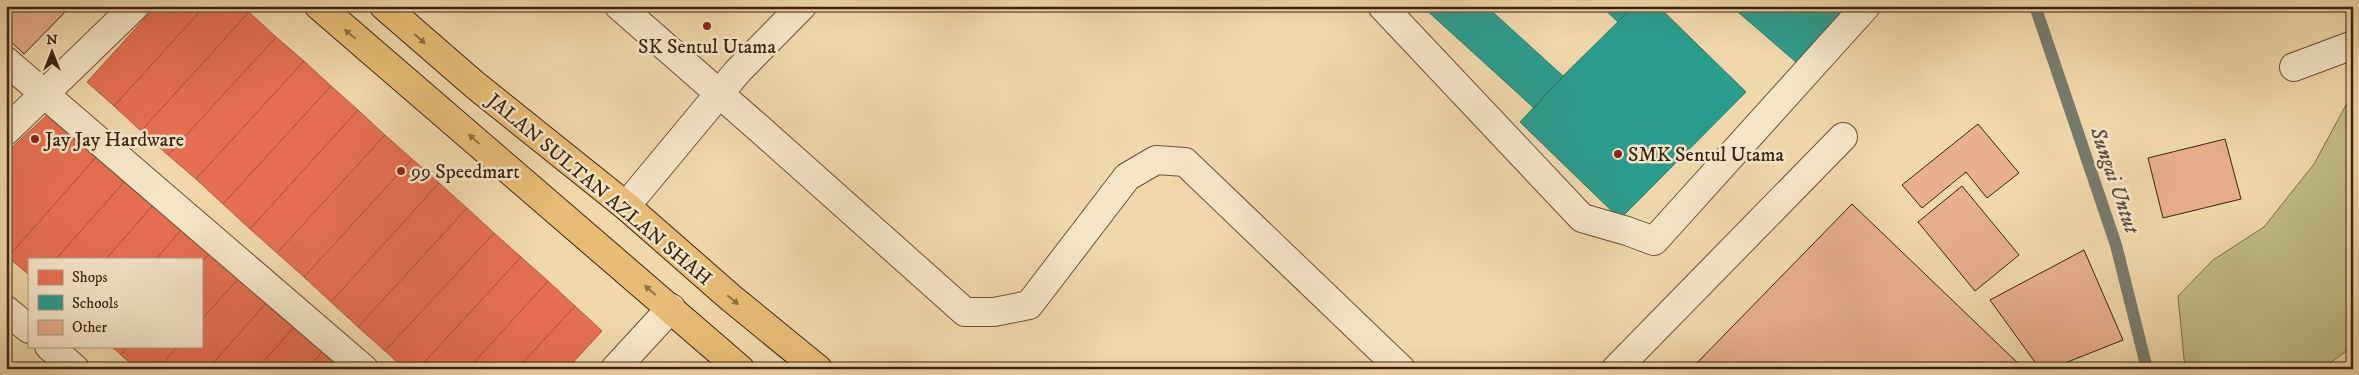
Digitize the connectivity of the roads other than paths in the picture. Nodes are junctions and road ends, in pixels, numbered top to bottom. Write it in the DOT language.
graph roads {
  1 [pos="134,6"];
  2 [pos="319,6"];
  3 [pos="384,6"];
  4 [pos="619,6"];
  5 [pos="802,6"];
  6 [pos="1382,6"];
  7 [pos="1866,6"];
  8 [pos="2353,45"];
  9 [pos="6,61"];
  10 [pos="2294,67"];
  11 [pos="44,93"];
  12 [pos="720,93"];
  13 [pos="6,131"];
  14 [pos="1843,137"];
  15 [pos="626,206"];
  16 [pos="671,308"];
  17 [pos="6,310"];
  18 [pos="28,328"];
  19 [pos="51,348"];
  20 [pos="75,369"];
  21 [pos="364,369"];
  22 [pos="616,369"];
  23 [pos="740,369"];
  24 [pos="818,369"];
  25 [pos="1402,369"];
  26 [pos="1616,369"];
  1 -- 11 [label="street"];
  16 -- 2 [label="main road, one-way"];
  3 -- 15 [label="main road, JALAN SULTAN AZLAN SHAH, one-way"];
  4 -- 12 [label="street"];
  5 -- 12 [label="street"];
  6 -- 7 [label="street"];
  8 -- 10 [label="street"];
  9 -- 11 [label="street"];
  11 -- 13 [label="street"];
  11 -- 21 [label="street"];
  12 -- 15 [label="street"];
  12 -- 25 [label="street"];
  14 -- 26 [label="street"];
  15 -- 24 [label="main road, JALAN SULTAN AZLAN SHAH, one-way"];
  16 -- 22 [label="street"];
  16 -- 23 [label="main road"];
  17 -- 18 [label="street"];
  19 -- 20 [label="street"];
}
